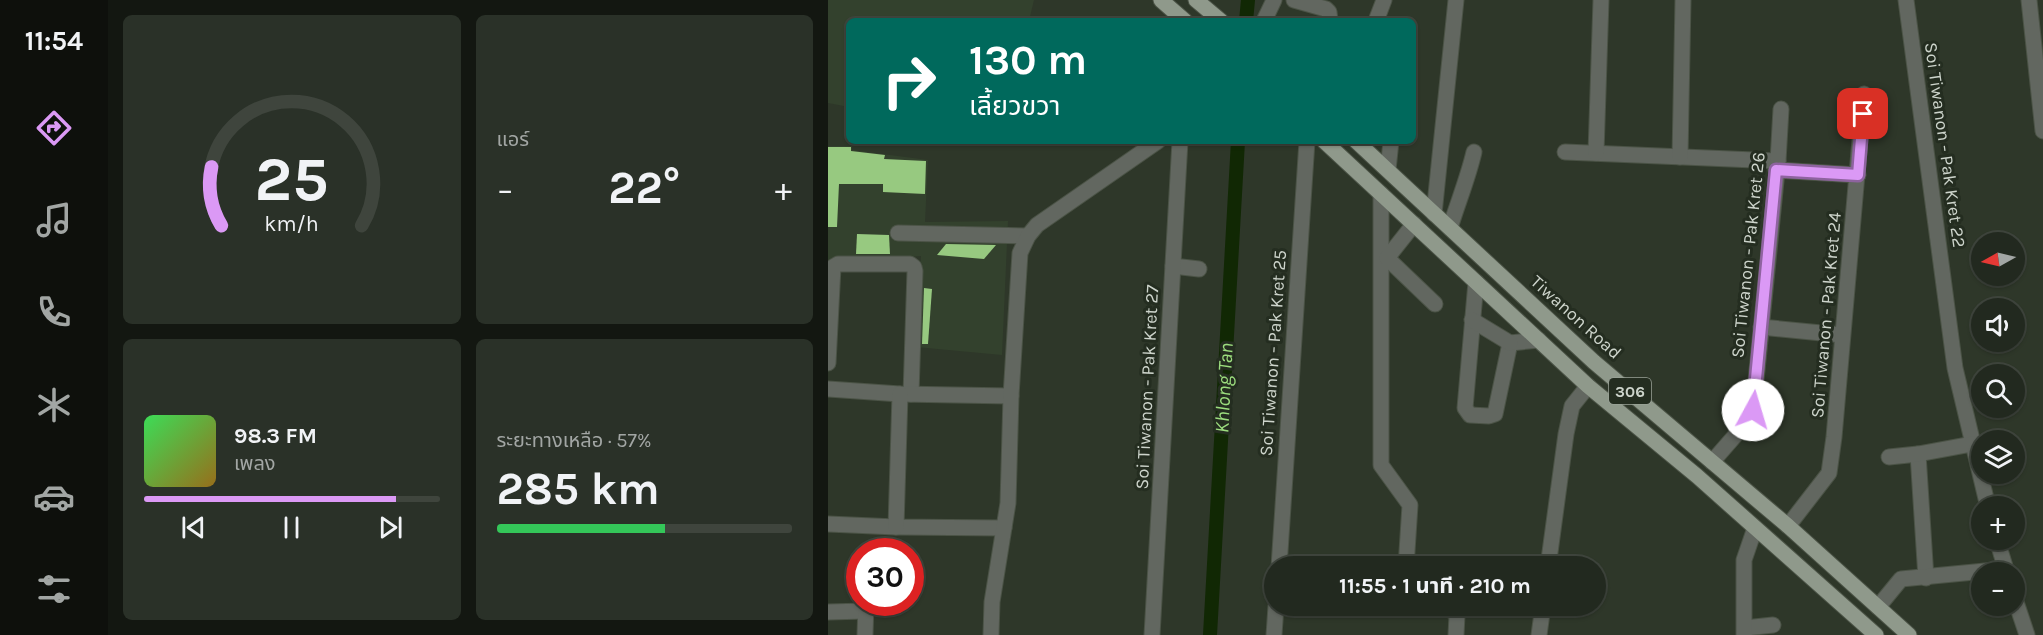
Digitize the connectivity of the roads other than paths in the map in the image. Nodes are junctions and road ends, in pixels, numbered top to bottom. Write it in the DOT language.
graph roads {
  1 [pos="1161,0"];
  2 [pos="1196,0"];
  3 [pos="1274,0"];
  4 [pos="1384,0"];
  5 [pos="1456,0"];
  6 [pos="1601,0"];
  7 [pos="1683,0"];
  8 [pos="1906,0"];
  9 [pos="2029,0"];
  10 [pos="1301,1"];
  11 [pos="1182,18"];
  12 [pos="1217,18"];
  13 [pos="1265,18"];
  14 [pos="1330,18"];
  15 [pos="1377,18"];
  16 [pos="2040,68"];
  17 [pos="1864,94"];
  18 [pos="1781,109"];
  19 [pos="2043,131"];
  20 [pos="1154,144"];
  21 [pos="1180,144"];
  22 [pos="1307,144"];
  23 [pos="1327,144"];
  24 [pos="1359,144"];
  25 [pos="1391,144"];
  26 [pos="1474,152"];
  27 [pos="1565,152"];
  28 [pos="1596,153"];
  29 [pos="1680,157"];
  30 [pos="1777,165"];
  31 [pos="1388,170"];
  32 [pos="1858,175"];
  33 [pos="1381,194"];
  34 [pos="1434,214"];
  35 [pos="1414,224"];
  36 [pos="1450,228"];
  37 [pos="898,233"];
  38 [pos="1028,236"];
  39 [pos="1173,266"];
  40 [pos="1199,269"];
  41 [pos="1476,282"];
  42 [pos="1434,304"];
  43 [pos="1472,320"];
  44 [pos="1761,327"];
  45 [pos="1842,335"];
  46 [pos="1539,340"];
  47 [pos="1510,343"];
  48 [pos="828,363"];
  49 [pos="1588,386"];
  50 [pos="828,389"];
  51 [pos="906,394"];
  52 [pos="1011,396"];
  53 [pos="1971,440"];
  54 [pos="1971,444"];
  55 [pos="1918,454"];
  56 [pos="1889,457"];
  57 [pos="1713,462"];
  58 [pos="828,524"];
  59 [pos="1788,526"];
  60 [pos="896,527"];
  61 [pos="1005,528"];
  62 [pos="1755,528"];
  63 [pos="1280,556"];
  64 [pos="1407,556"];
  65 [pos="1549,556"];
  66 [pos="1971,574"];
  67 [pos="1926,578"];
  68 [pos="1878,607"];
  69 [pos="846,610"];
  70 [pos="828,612"];
  71 [pos="865,616"];
  72 [pos="1275,616"];
  73 [pos="1457,616"];
  74 [pos="1542,616"];
  75 [pos="2020,616"];
  76 [pos="1773,626"];
  77 [pos="1745,632"];
  78 [pos="864,635"];
  79 [pos="991,635"];
  80 [pos="1152,635"];
  81 [pos="1274,635"];
  82 [pos="1456,635"];
  83 [pos="1539,635"];
  84 [pos="1876,635"];
  85 [pos="1909,635"];
  86 [pos="2027,635"];
  1 -- 11 [label="main road"];
  2 -- 12 [label="main road"];
  3 -- 13 [label="street"];
  4 -- 15 [label="street"];
  5 -- 34 [label="street"];
  6 -- 28 [label="street"];
  7 -- 29 [label="street"];
  8 -- 53 [label="street, Soi Tiwanon - Pak Kret 22"];
  9 -- 16 [label="street"];
  10 -- 14 [label="street"];
  16 -- 19 [label="street"];
  17 -- 32 [label="street, Soi Tiwanon - Pak Kret 24"];
  18 -- 30 [label="street, Soi Tiwanon - Pak Kret 26"];
  20 -- 38 [label="street"];
  21 -- 39 [label="street, Soi Tiwanon - Pak Kret 27"];
  22 -- 63 [label="street, Soi Tiwanon - Pak Kret 25"];
  23 -- 33 [label="main road, 306"];
  24 -- 31 [label="main road, Tiwanon Road / 306"];
  25 -- 31 [label="street"];
  26 -- 36 [label="street"];
  27 -- 28 [label="street"];
  28 -- 29 [label="street"];
  29 -- 30 [label="street"];
  30 -- 32 [label="street"];
  30 -- 44 [label="street, Soi Tiwanon - Pak Kret 26"];
  31 -- 34 [label="main road, Tiwanon Road / 306"];
  32 -- 45 [label="street, Soi Tiwanon - Pak Kret 24"];
  33 -- 35 [label="main road, 306"];
  33 -- 64 [label="street"];
  34 -- 36 [label="main road, Tiwanon Road / 306"];
  35 -- 41 [label="main road, 306"];
  35 -- 42 [label="street"];
  36 -- 57 [label="main road, Tiwanon Road / 306"];
  37 -- 38 [label="street"];
  38 -- 52 [label="street"];
  39 -- 40 [label="street"];
  39 -- 80 [label="street, Soi Tiwanon - Pak Kret 27"];
  41 -- 43 [label="street"];
  41 -- 46 [label="main road, 306"];
  43 -- 47 [label="street"];
  43 -- 47 [label="street"];
  44 -- 45 [label="street"];
  44 -- 57 [label="street, Soi Tiwanon - Pak Kret 26"];
  45 -- 59 [label="street, Soi Tiwanon - Pak Kret 24"];
  46 -- 47 [label="street"];
  46 -- 49 [label="main road, 306"];
  48 -- 51 [label="street"];
  49 -- 62 [label="main road, 306"];
  49 -- 65 [label="street"];
  50 -- 51 [label="street"];
  51 -- 52 [label="street"];
  51 -- 60 [label="street"];
  52 -- 61 [label="street"];
  54 -- 55 [label="street"];
  55 -- 56 [label="street"];
  55 -- 67 [label="street"];
  57 -- 59 [label="main road, Tiwanon Road / 306"];
  58 -- 60 [label="street"];
  59 -- 68 [label="main road, Tiwanon Road / 306"];
  60 -- 61 [label="street"];
  61 -- 79 [label="street"];
  62 -- 77 [label="street"];
  62 -- 84 [label="main road, 306"];
  66 -- 67 [label="street"];
  67 -- 68 [label="street"];
  68 -- 85 [label="main road, Tiwanon Road / 306"];
  69 -- 70 [label="street"];
  71 -- 78 [label="street"];
  72 -- 81 [label="street"];
  73 -- 82 [label="street"];
  74 -- 83 [label="street"];
  75 -- 86 [label="street"];
  76 -- 77 [label="street"];
}
